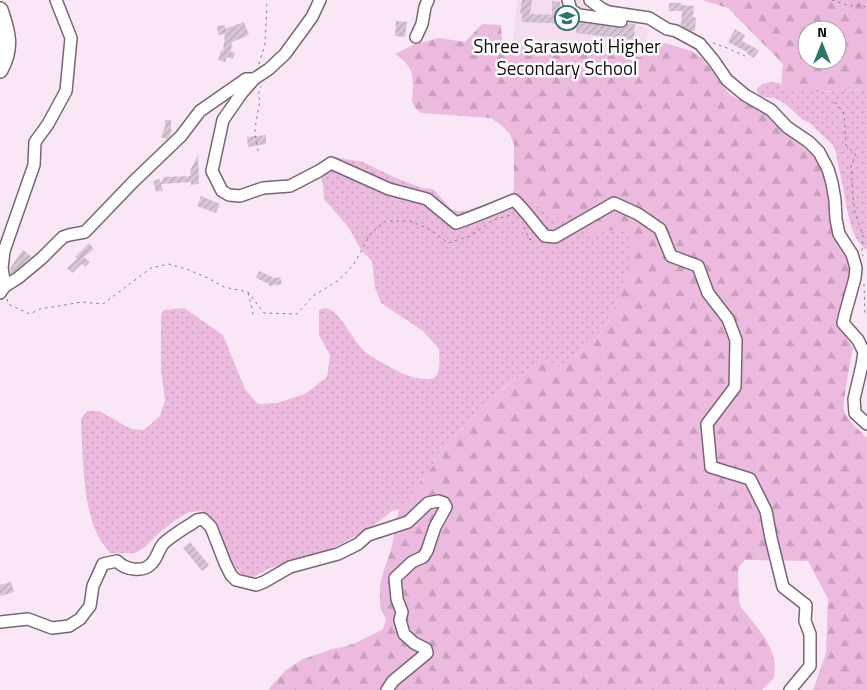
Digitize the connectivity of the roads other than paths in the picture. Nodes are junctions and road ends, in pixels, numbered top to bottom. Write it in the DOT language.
graph roads {
  1 [pos="56,0"];
  2 [pos="320,0"];
  3 [pos="428,0"];
  4 [pos="568,0"];
  5 [pos="590,0"];
  6 [pos="0,10"];
  7 [pos="676,31"];
  8 [pos="416,37"];
  9 [pos="0,70"];
  10 [pos="254,79"];
  11 [pos="3,290"];
  12 [pos="867,424"];
  13 [pos="0,622"];
  14 [pos="387,690"];
  15 [pos="790,690"];
  1 -- 11 [label="street"];
  2 -- 10 [label="street"];
  3 -- 8 [label="street"];
  4 -- 7 [label="street"];
  5 -- 7 [label="street"];
  6 -- 9 [label="main road"];
  7 -- 12 [label="street"];
  10 -- 11 [label="street"];
  10 -- 15 [label="street"];
  13 -- 14 [label="street"];
}
